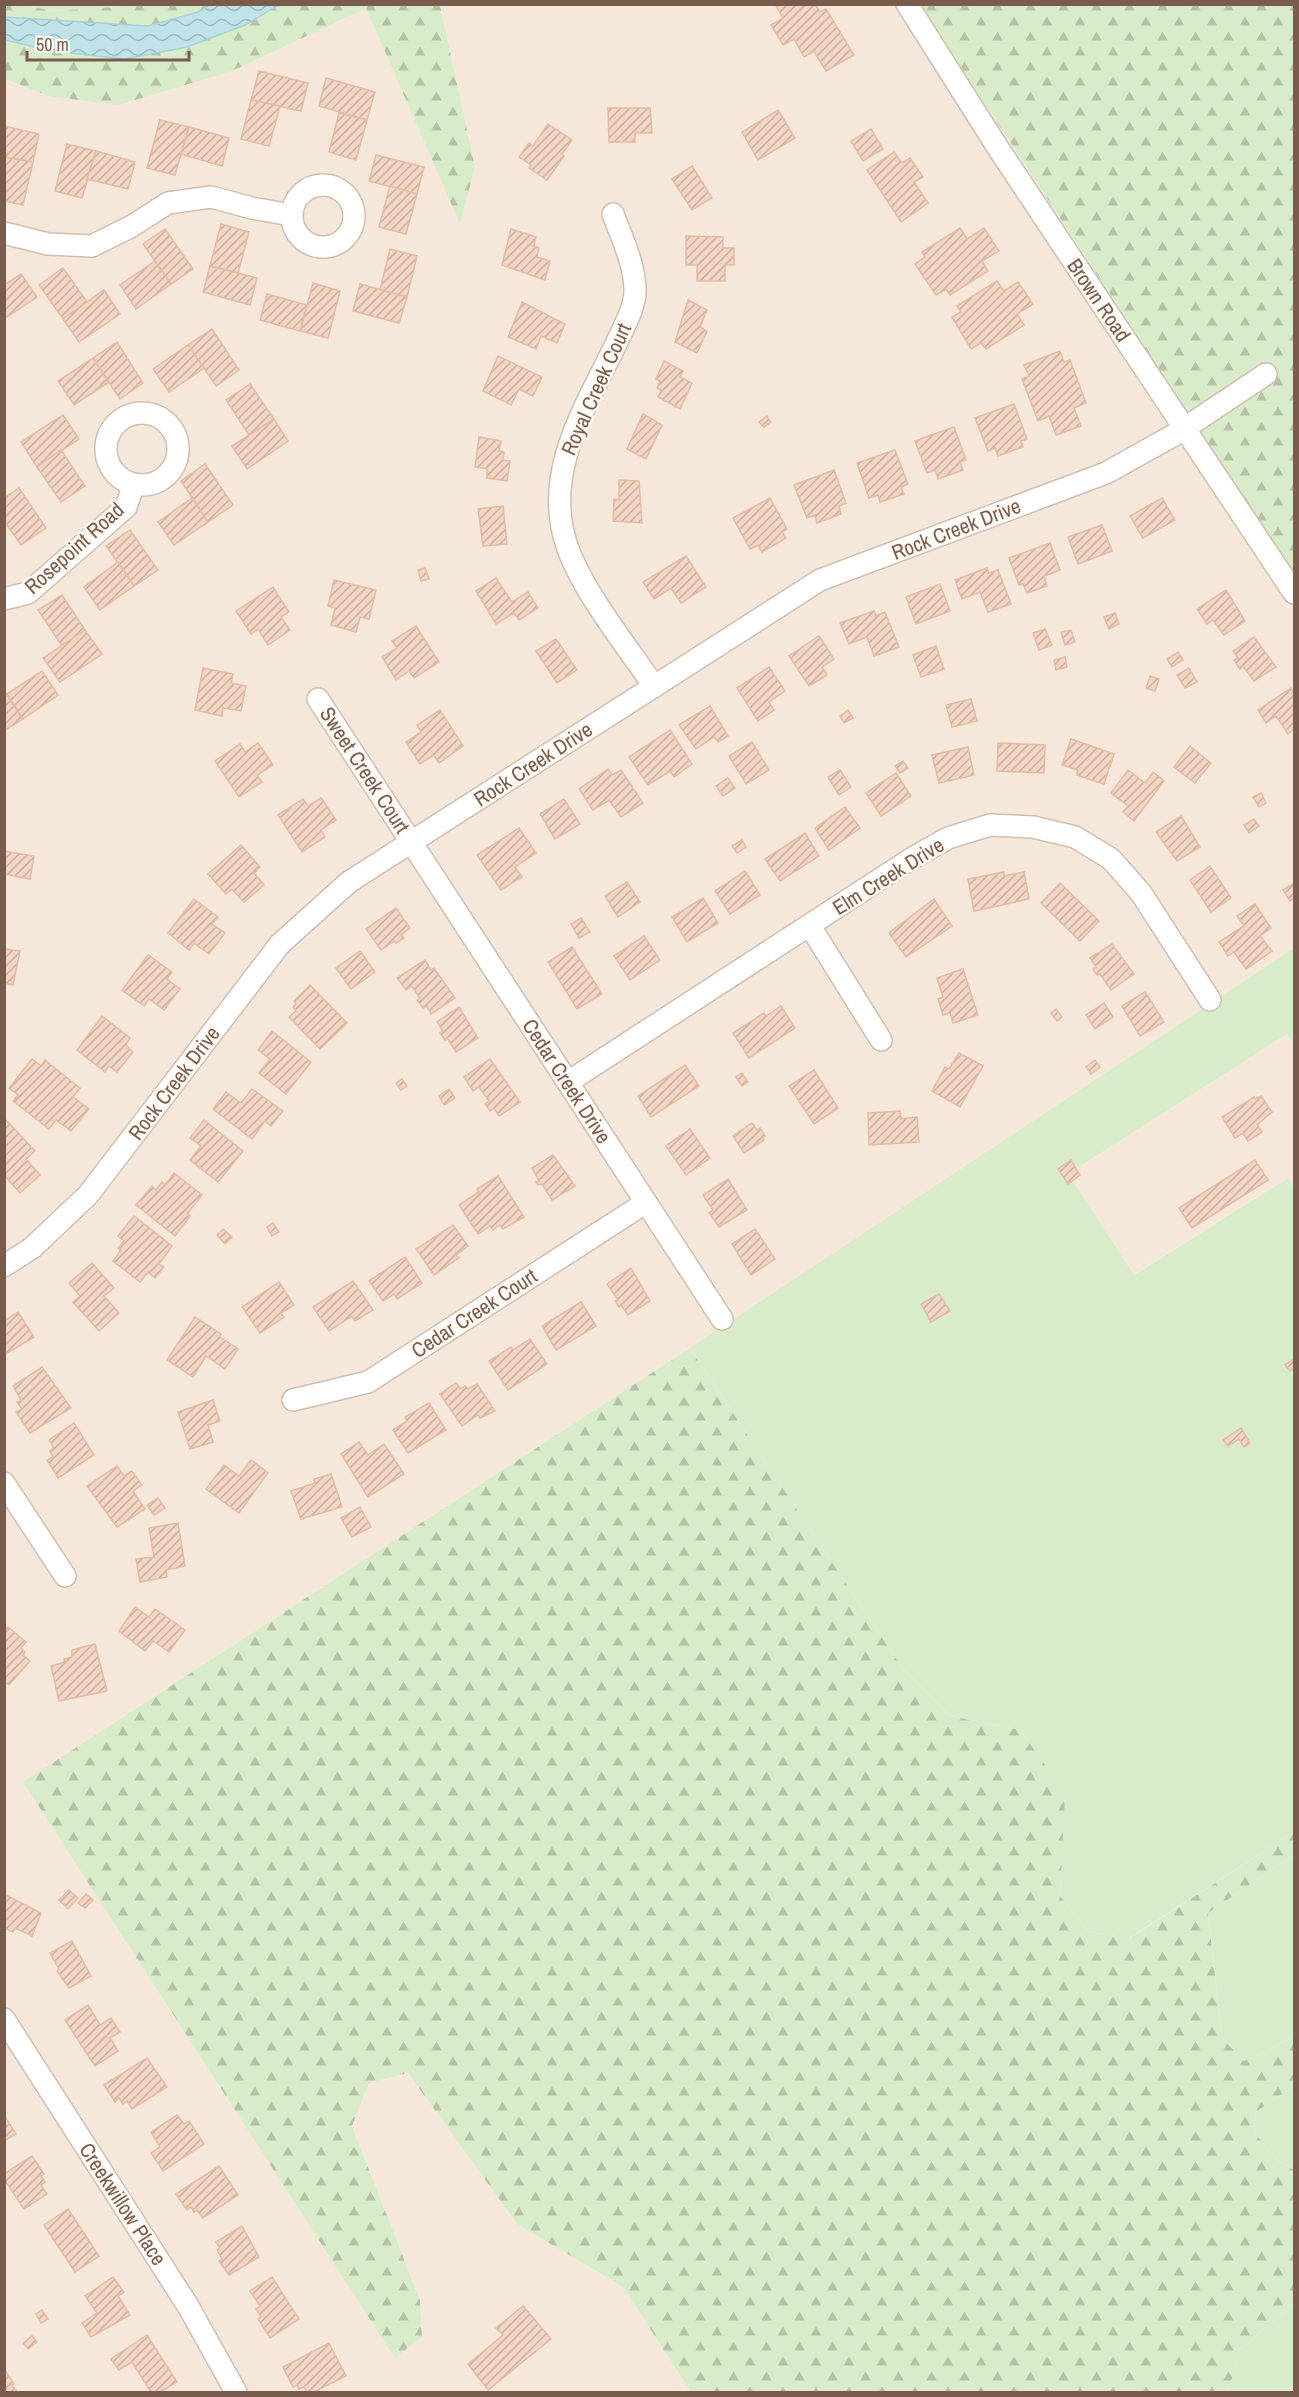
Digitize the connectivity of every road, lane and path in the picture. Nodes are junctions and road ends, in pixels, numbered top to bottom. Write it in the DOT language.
graph roads {
  1 [pos="907,4"];
  2 [pos="613,214"];
  3 [pos="291,215"];
  4 [pos="4,233"];
  5 [pos="1266,374"];
  6 [pos="1185,428"];
  7 [pos="134,484"];
  8 [pos="1294,593"];
  9 [pos="4,599"];
  10 [pos="654,686"];
  11 [pos="318,699"];
  12 [pos="413,842"];
  13 [pos="810,926"];
  14 [pos="1210,1000"];
  15 [pos="881,1040"];
  16 [pos="568,1082"];
  17 [pos="645,1203"];
  18 [pos="4,1266"];
  19 [pos="722,1319"];
  20 [pos="293,1400"];
  21 [pos="4,1483"];
  22 [pos="65,1576"];
  23 [pos="4,2019"];
  24 [pos="236,2392"];
  1 -- 6 [label="street, Brown Road"];
  2 -- 10 [label="street, Royal Creek Court"];
  3 -- 4 [label="street"];
  5 -- 6 [label="street, Rock Creek Drive"];
  6 -- 8 [label="street, Brown Road"];
  6 -- 10 [label="street, Rock Creek Drive"];
  7 -- 9 [label="street, Rosepoint Road"];
  10 -- 12 [label="street, Rock Creek Drive"];
  11 -- 12 [label="street, Sweet Creek Court"];
  12 -- 16 [label="street, Cedar Creek Drive"];
  12 -- 18 [label="street, Rock Creek Drive"];
  13 -- 14 [label="street, Elm Creek Drive"];
  13 -- 15 [label="street"];
  13 -- 16 [label="street, Elm Creek Drive"];
  16 -- 17 [label="street, Cedar Creek Drive"];
  17 -- 19 [label="street, Cedar Creek Drive"];
  17 -- 20 [label="street, Cedar Creek Court"];
  21 -- 22 [label="street"];
  23 -- 24 [label="street, Creekwillow Place"];
}
